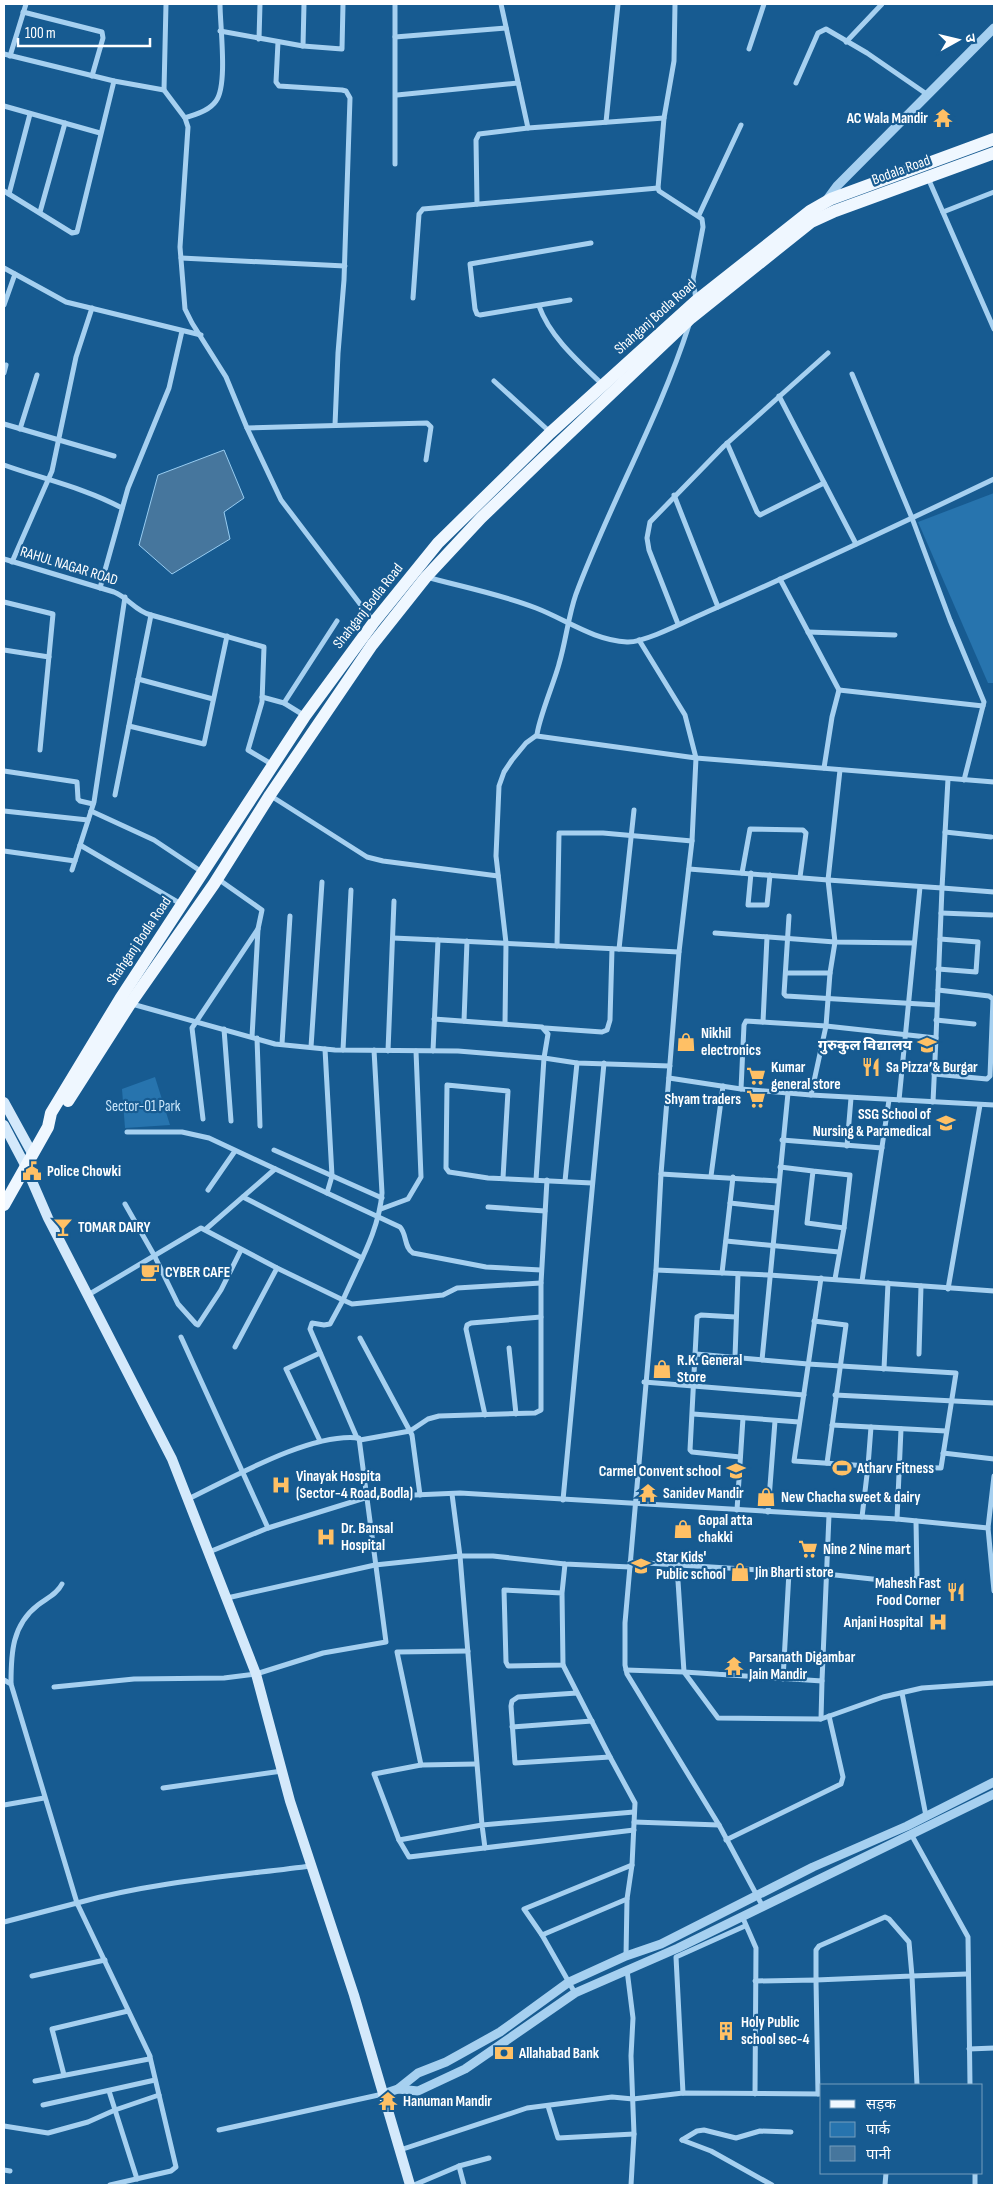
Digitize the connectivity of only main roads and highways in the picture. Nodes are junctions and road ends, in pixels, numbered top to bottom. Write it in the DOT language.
graph roads {
  1 [pos="994,139"];
  2 [pos="994,153"];
  3 [pos="925,171"];
  4 [pos="826,201"];
  5 [pos="818,217"];
  6 [pos="699,305"];
  7 [pos="227,837"];
  8 [pos="239,844"];
  9 [pos="125,1001"];
  10 [pos="4,1102"];
  11 [pos="4,1125"];
  12 [pos="32,1153"];
  13 [pos="26,1165"];
  14 [pos="4,1205"];
  15 [pos="410,2185"];
  1 -- 3 [label="main road, Bodala Road"];
  2 -- 3 [label="main road, Bodala Road"];
  3 -- 4 [label="main road, Bodala Road"];
  3 -- 5 [label="main road, Bodala Road"];
  4 -- 6 [label="main road, Shahganj Bodla Road"];
  5 -- 6 [label="main road, Shahganj Bodla Road"];
  6 -- 7 [label="main road, Shahganj Bodla Road"];
  6 -- 8 [label="main road, Shahganj Bodla Road"];
  7 -- 8 [label="main road"];
  7 -- 9 [label="main road, Shahganj Bodla Road"];
  8 -- 9 [label="main road, Shahganj Bodla Road"];
  9 -- 12 [label="main road, Shahganj Bodla Road"];
  10 -- 12 [label="main road"];
  11 -- 13 [label="main road"];
  12 -- 13 [label="main road, Shahganj Bodla Road"];
  13 -- 14 [label="main road, Shahganj Bodla Road"];
  13 -- 15 [label="main road"];
}
